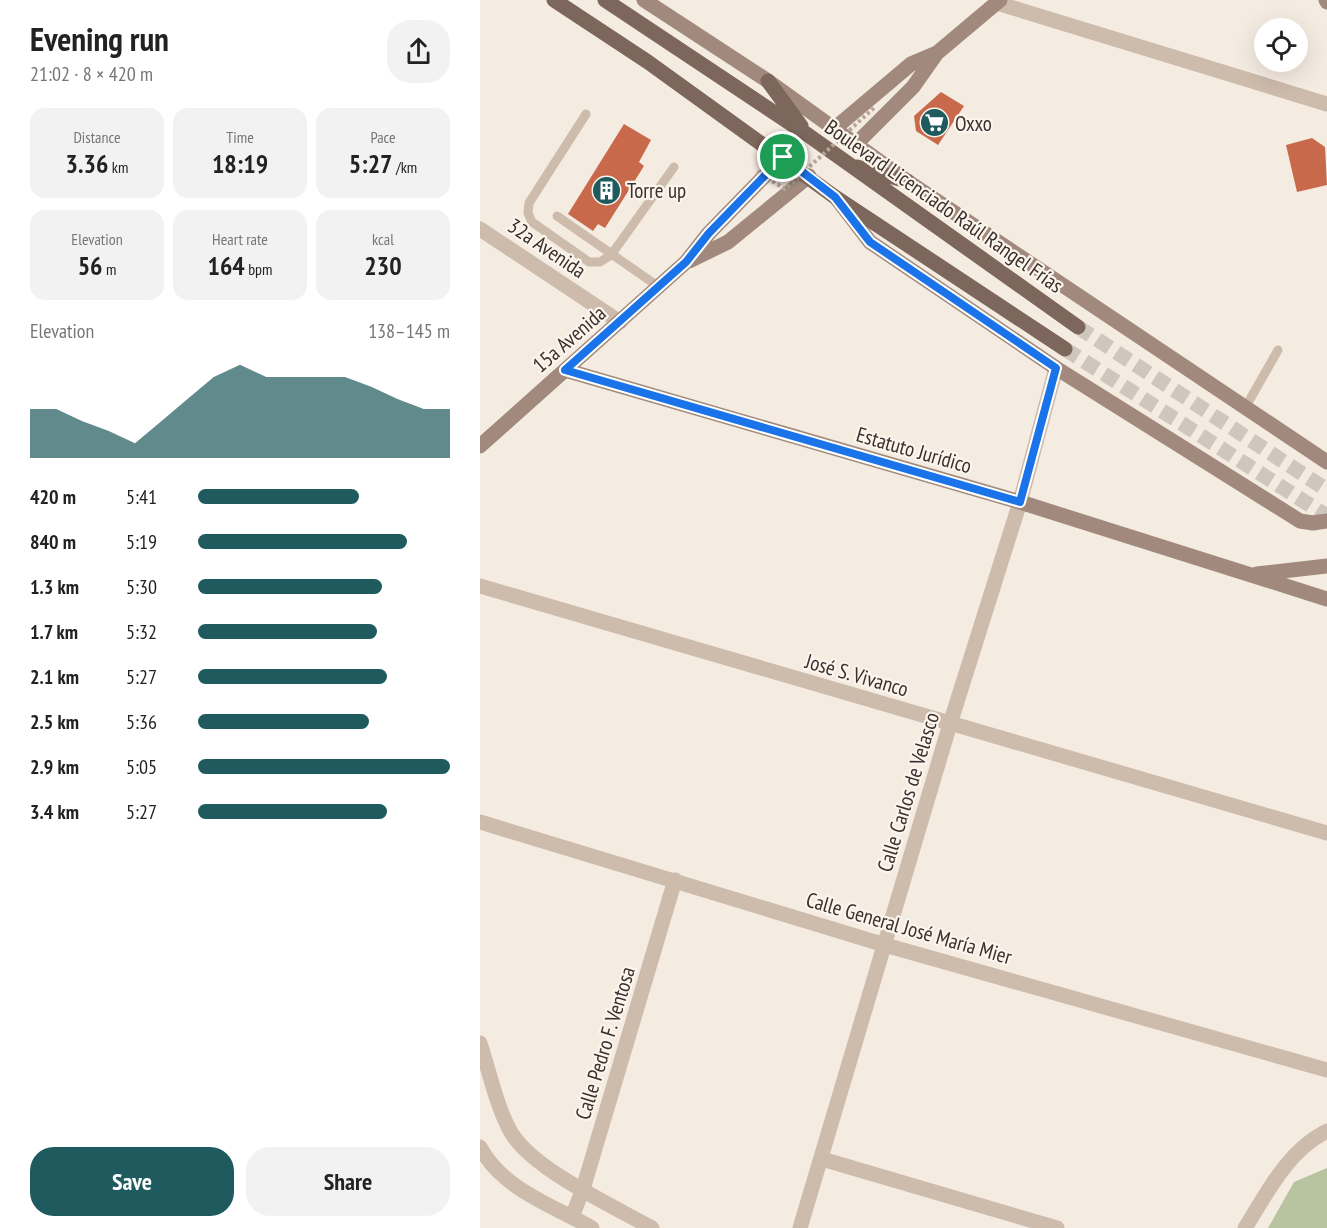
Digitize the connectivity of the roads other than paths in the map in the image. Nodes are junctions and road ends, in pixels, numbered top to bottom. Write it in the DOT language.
graph roads {
  1 [pos="554,0"];
  2 [pos="605,0"];
  3 [pos="999,2"];
  4 [pos="655,3"];
  5 [pos="937,53"];
  6 [pos="768,81"];
  7 [pos="1327,104"];
  8 [pos="586,114"];
  9 [pos="834,129"];
  10 [pos="808,135"];
  11 [pos="855,145"];
  12 [pos="783,157"];
  13 [pos="845,163"];
  14 [pos="674,166"];
  15 [pos="809,176"];
  16 [pos="907,181"];
  17 [pos="835,197"];
  18 [pos="557,216"];
  19 [pos="480,229"];
  20 [pos="612,255"];
  21 [pos="686,262"];
  22 [pos="659,286"];
  23 [pos="620,322"];
  24 [pos="1078,327"];
  25 [pos="1065,349"];
  26 [pos="1278,350"];
  27 [pos="1056,368"];
  28 [pos="565,370"];
  29 [pos="1245,408"];
  30 [pos="480,446"];
  31 [pos="1325,461"];
  32 [pos="1020,502"];
  33 [pos="1327,521"];
  34 [pos="1327,558"];
  35 [pos="1327,566"];
  36 [pos="1309,569"];
  37 [pos="1251,575"];
  38 [pos="480,586"];
  39 [pos="1327,599"];
  40 [pos="950,724"];
  41 [pos="480,822"];
  42 [pos="1327,833"];
  43 [pos="675,880"];
  44 [pos="885,945"];
  45 [pos="480,1043"];
  46 [pos="1327,1070"];
  47 [pos="1327,1131"];
  48 [pos="480,1147"];
  49 [pos="822,1159"];
  50 [pos="583,1189"];
  51 [pos="572,1217"];
  52 [pos="591,1228"];
  53 [pos="652,1228"];
  54 [pos="800,1228"];
  55 [pos="1057,1228"];
  56 [pos="1245,1228"];
  1 -- 12 [label="main road"];
  2 -- 10 [label="main road, Boulevard Licenciado Raúl Rangel Frías"];
  3 -- 5 [label="street"];
  3 -- 7 [label="street"];
  4 -- 6 [label="street"];
  5 -- 9 [label="street"];
  5 -- 11 [label="street"];
  6 -- 9 [label="street"];
  6 -- 10 [label="main road"];
  8 -- 20 [label="lane"];
  9 -- 11 [label="street"];
  10 -- 13 [label="main road, Boulevard Licenciado Raúl Rangel Frías"];
  11 -- 16 [label="street"];
  12 -- 15 [label="main road"];
  12 -- 21 [label="street, 15a Avenida"];
  13 -- 16 [label="main road"];
  13 -- 24 [label="main road, Boulevard Licenciado Raúl Rangel Frías"];
  14 -- 20 [label="lane"];
  15 -- 17 [label="main road"];
  15 -- 21 [label="street, 15a Avenida"];
  16 -- 29 [label="street"];
  17 -- 25 [label="main road"];
  17 -- 27 [label="street"];
  18 -- 20 [label="lane"];
  19 -- 23 [label="street, 32a Avenida"];
  20 -- 22 [label="lane"];
  21 -- 22 [label="street, 15a Avenida"];
  22 -- 23 [label="street, 15a Avenida"];
  23 -- 28 [label="street, 15a Avenida"];
  26 -- 29 [label="lane"];
  27 -- 32 [label="street, Calle Carlos de Velasco"];
  27 -- 33 [label="street"];
  28 -- 30 [label="street, 15a Avenida"];
  28 -- 32 [label="street, Estatuto Jurídico"];
  29 -- 31 [label="street"];
  32 -- 37 [label="street, Estatuto Jurídico"];
  32 -- 40 [label="street, Calle Carlos de Velasco"];
  34 -- 36 [label="street"];
  35 -- 36 [label="street"];
  36 -- 37 [label="street"];
  37 -- 39 [label="street, Estatuto Jurídico"];
  38 -- 40 [label="street, José S. Vivanco"];
  40 -- 42 [label="street, José S. Vivanco"];
  40 -- 44 [label="street, Calle Carlos de Velasco"];
  41 -- 43 [label="street, Calle General José María Mier"];
  43 -- 44 [label="street, Calle General José María Mier"];
  43 -- 50 [label="street, Calle Pedro F. Ventosa"];
  44 -- 46 [label="street, Calle General José María Mier"];
  44 -- 49 [label="street, Calle Carlos de Velasco"];
  45 -- 50 [label="street"];
  47 -- 56 [label="street"];
  48 -- 51 [label="street"];
  49 -- 54 [label="street, Calle Carlos de Velasco"];
  49 -- 55 [label="street"];
  50 -- 51 [label="street, Calle Pedro F. Ventosa"];
  50 -- 53 [label="street"];
  51 -- 52 [label="street"];
}
